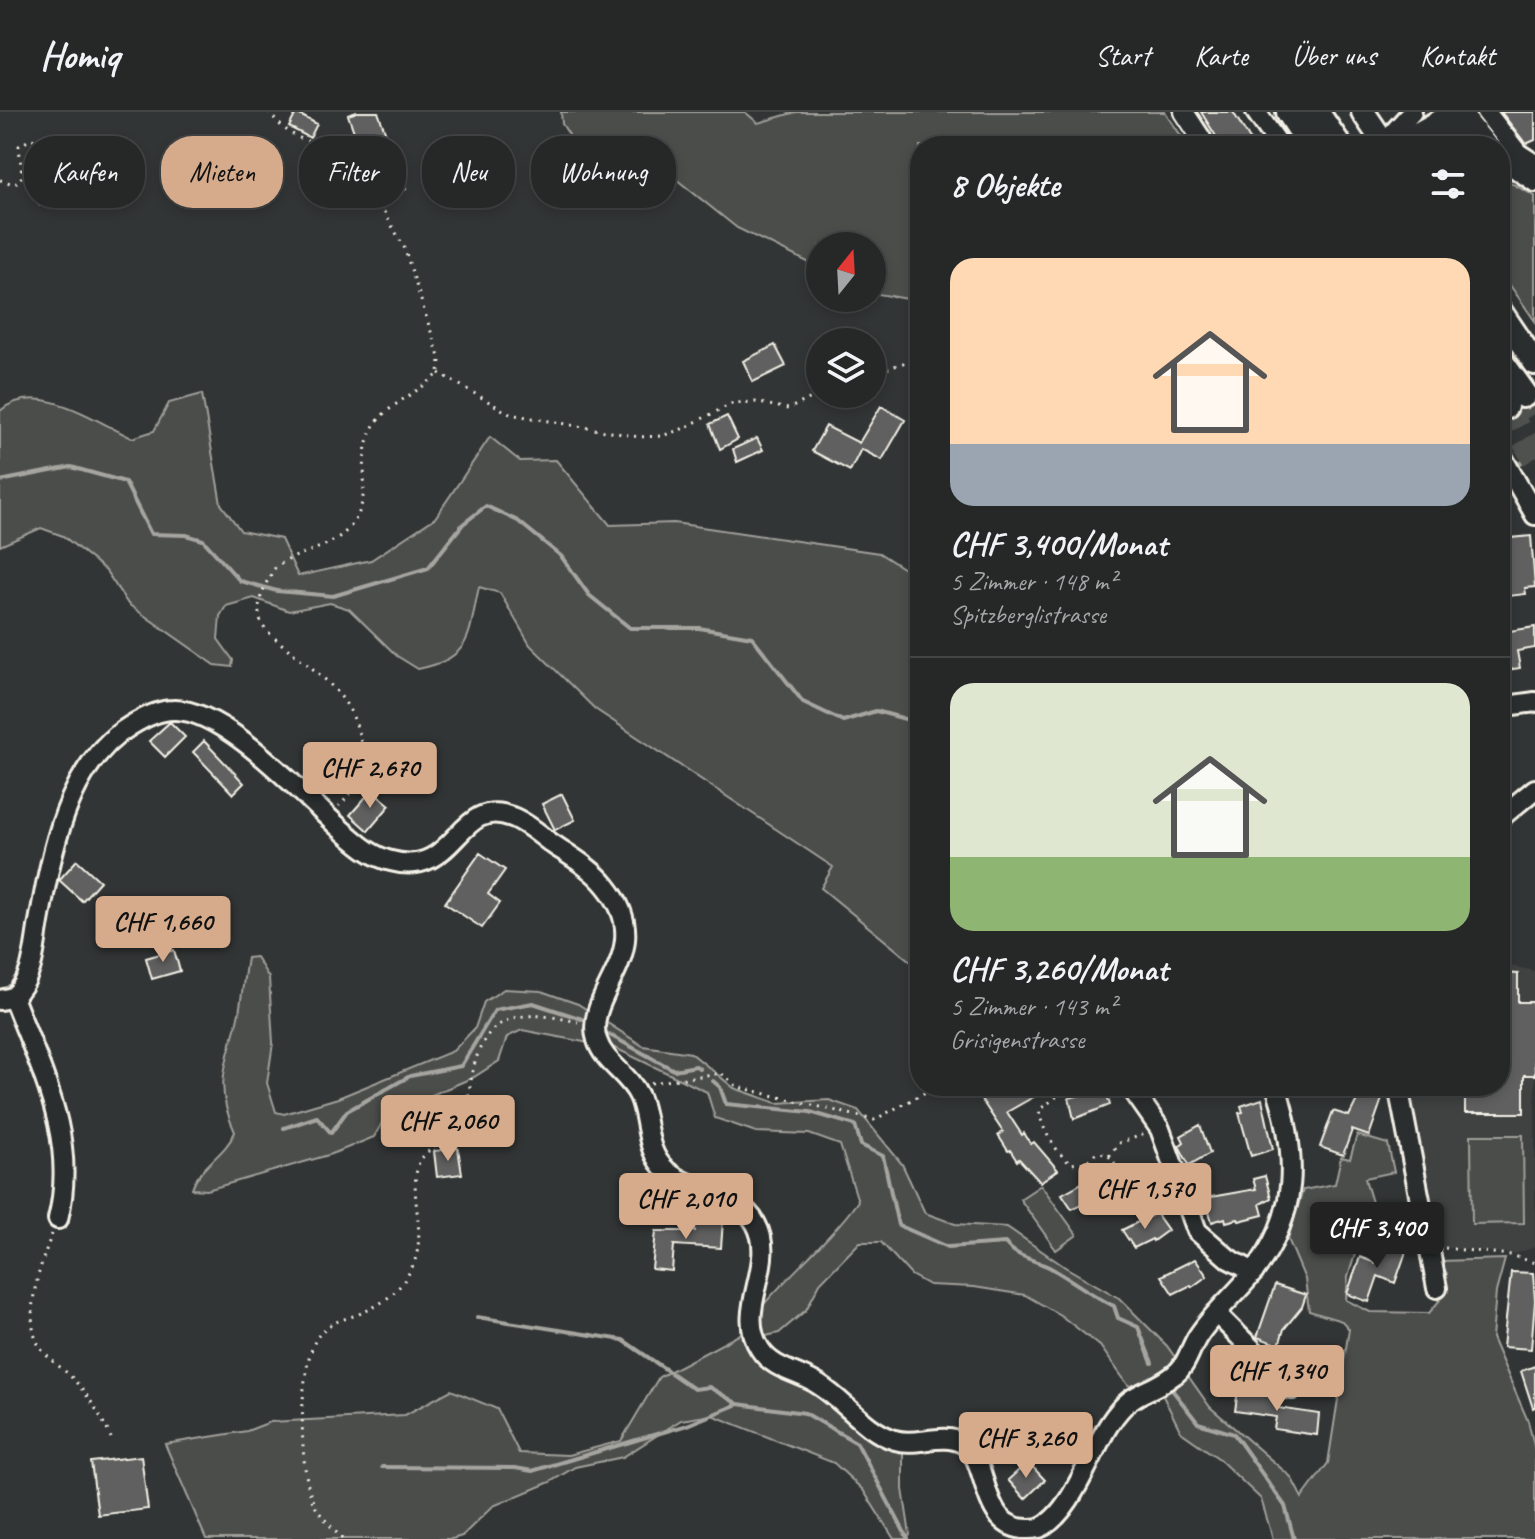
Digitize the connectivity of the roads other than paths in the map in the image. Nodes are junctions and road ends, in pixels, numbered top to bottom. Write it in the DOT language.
graph roads {
  1 [pos="1184,112"];
  2 [pos="1256,112"];
  3 [pos="1332,112"];
  4 [pos="1363,112"];
  5 [pos="1370,112"];
  6 [pos="1297,115"];
  7 [pos="1408,115"];
  8 [pos="1486,116"];
  9 [pos="1200,136"];
  10 [pos="1273,136"];
  11 [pos="1307,136"];
  12 [pos="1325,136"];
  13 [pos="1345,136"];
  14 [pos="1379,136"];
  15 [pos="1392,136"];
  16 [pos="1409,136"];
  17 [pos="1434,136"];
  18 [pos="1467,136"];
  19 [pos="1480,136"];
  20 [pos="1503,136"];
  21 [pos="1510,144"];
  22 [pos="1535,164"];
  23 [pos="1510,165"];
  24 [pos="1535,182"];
  25 [pos="1510,326"];
  26 [pos="1535,363"];
  27 [pos="1510,471"];
  28 [pos="1535,515"];
  29 [pos="1535,702"];
  30 [pos="1510,706"];
  31 [pos="1535,789"];
  32 [pos="1510,810"];
  33 [pos="6,998"];
  34 [pos="1137,1096"];
  35 [pos="1278,1096"];
  36 [pos="1400,1096"];
  37 [pos="58,1219"];
  38 [pos="1254,1272"];
  39 [pos="1437,1288"];
  40 [pos="1216,1313"];
  41 [pos="1292,1389"];
  1 -- 9 [label="street"];
  2 -- 10 [label="street"];
  3 -- 13 [label="highway"];
  4 -- 14 [label="main road"];
  5 -- 7 [label="street"];
  6 -- 11 [label="highway"];
  6 -- 12 [label="highway"];
  7 -- 15 [label="street"];
  8 -- 20 [label="street"];
  16 -- 19 [label="street"];
  17 -- 18 [label="street"];
  21 -- 22 [label="street"];
  23 -- 24 [label="street"];
  25 -- 26 [label="main road"];
  27 -- 28 [label="street"];
  29 -- 30 [label="street"];
  31 -- 32 [label="street"];
  33 -- 37 [label="street"];
  33 -- 40 [label="street"];
  34 -- 38 [label="street"];
  35 -- 38 [label="street"];
  36 -- 39 [label="street"];
  38 -- 40 [label="street"];
  40 -- 41 [label="street"];
}
